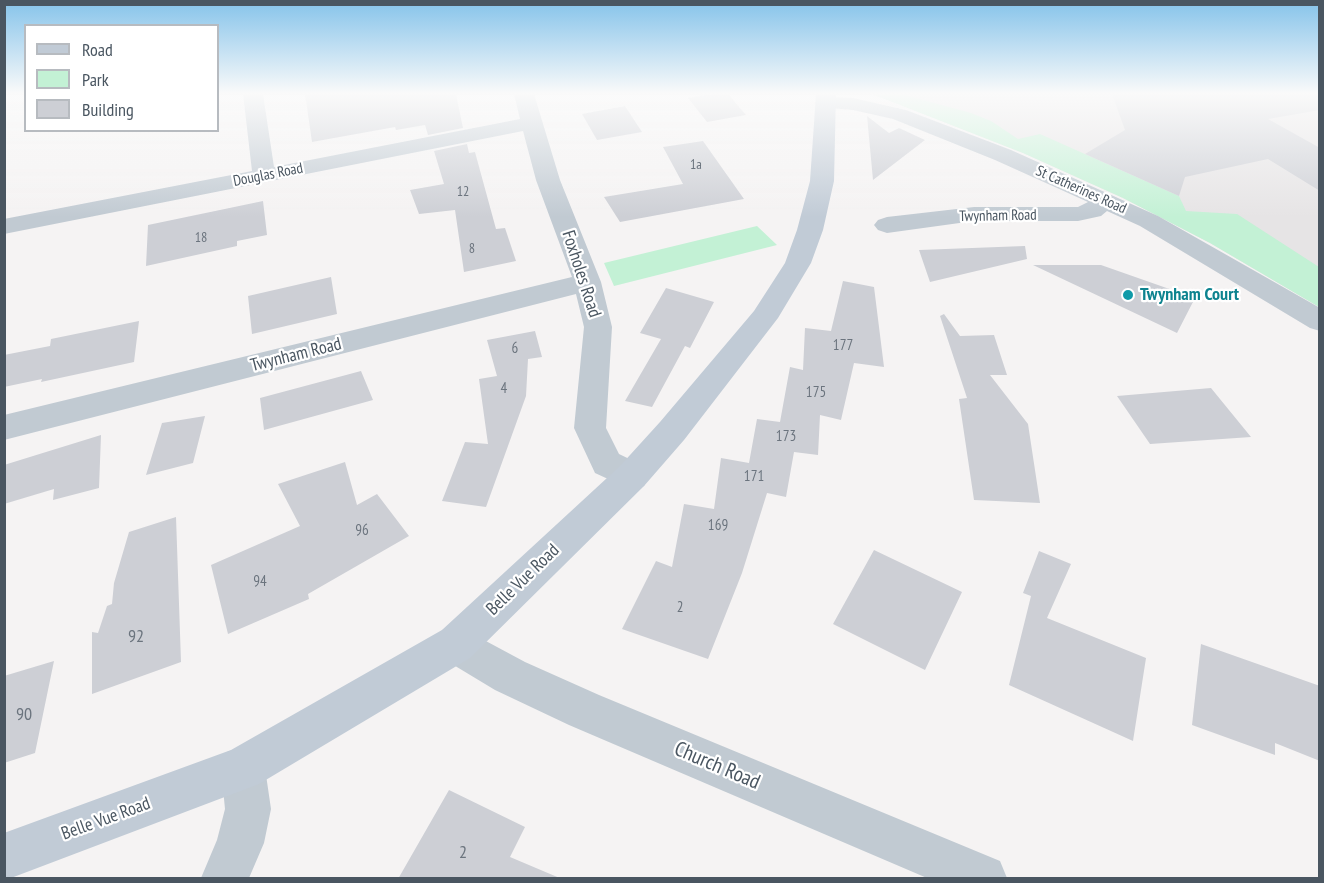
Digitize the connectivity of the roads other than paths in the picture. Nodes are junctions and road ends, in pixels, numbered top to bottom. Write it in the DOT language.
graph roads {
  1 [pos="259,135"];
  2 [pos="469,135"];
  3 [pos="535,135"];
  4 [pos="824,135"];
  5 [pos="953,135"];
  6 [pos="264,175"];
  7 [pos="1105,201"];
  8 [pos="887,225"];
  9 [pos="4,227"];
  10 [pos="587,282"];
  11 [pos="1320,321"];
  12 [pos="4,428"];
  13 [pos="632,476"];
  14 [pos="456,644"];
  15 [pos="243,768"];
  16 [pos="4,857"];
  17 [pos="225,879"];
  18 [pos="983,879"];
  1 -- 6 [label="street"];
  2 -- 6 [label="street, Douglas Road"];
  3 -- 10 [label="street, Foxholes Road"];
  4 -- 13 [label="main road, Belle Vue Road"];
  5 -- 7 [label="street, St Catherines Road"];
  6 -- 9 [label="street, Douglas Road"];
  7 -- 8 [label="street, Twynham Road"];
  7 -- 11 [label="street, St Catherines Road"];
  10 -- 12 [label="street, Twynham Road"];
  10 -- 13 [label="street, Foxholes Road"];
  13 -- 14 [label="main road, Belle Vue Road"];
  14 -- 15 [label="main road, Belle Vue Road"];
  14 -- 18 [label="street, Church Road"];
  15 -- 16 [label="main road, Belle Vue Road"];
  15 -- 17 [label="street"];
}
